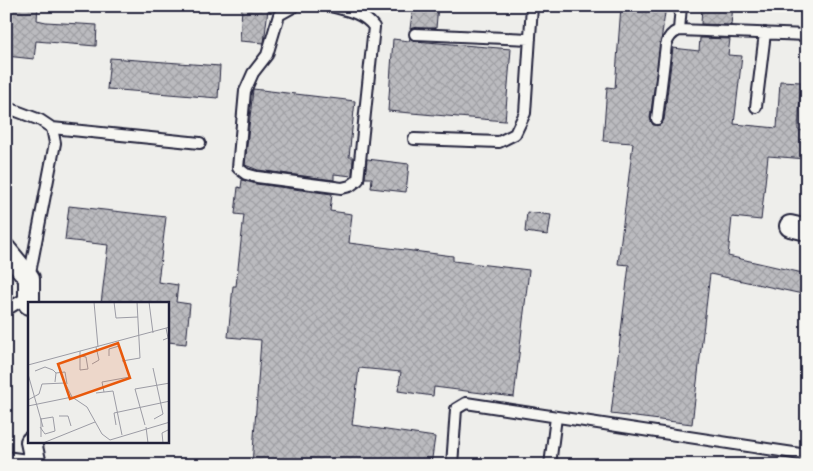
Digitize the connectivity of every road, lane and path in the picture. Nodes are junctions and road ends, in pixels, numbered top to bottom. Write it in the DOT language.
graph roads {
  1 [pos="295,6"];
  2 [pos="330,6"];
  3 [pos="532,6"];
  4 [pos="681,6"];
  5 [pos="679,30"];
  6 [pos="765,33"];
  7 [pos="415,34"];
  8 [pos="807,35"];
  9 [pos="530,39"];
  10 [pos="6,107"];
  11 [pos="756,107"];
  12 [pos="657,119"];
  13 [pos="52,128"];
  14 [pos="414,139"];
  15 [pos="200,143"];
  16 [pos="6,250"];
  17 [pos="29,292"];
  18 [pos="6,310"];
  19 [pos="556,416"];
  20 [pos="807,455"];
  21 [pos="34,456"];
  22 [pos="6,457"];
  23 [pos="452,465"];
  24 [pos="550,465"];
  1 -- 2 [label="lane"];
  3 -- 9 [label="lane"];
  4 -- 5 [label="lane"];
  5 -- 6 [label="lane"];
  5 -- 12 [label="lane"];
  6 -- 8 [label="lane"];
  6 -- 11 [label="lane"];
  7 -- 9 [label="lane"];
  9 -- 14 [label="lane"];
  10 -- 13 [label="lane"];
  13 -- 15 [label="lane"];
  13 -- 17 [label="lane"];
  16 -- 17 [label="street"];
  17 -- 18 [label="lane"];
  19 -- 20 [label="lane"];
  19 -- 23 [label="lane"];
  19 -- 24 [label="lane"];
  21 -- 22 [label="lane"];
}
